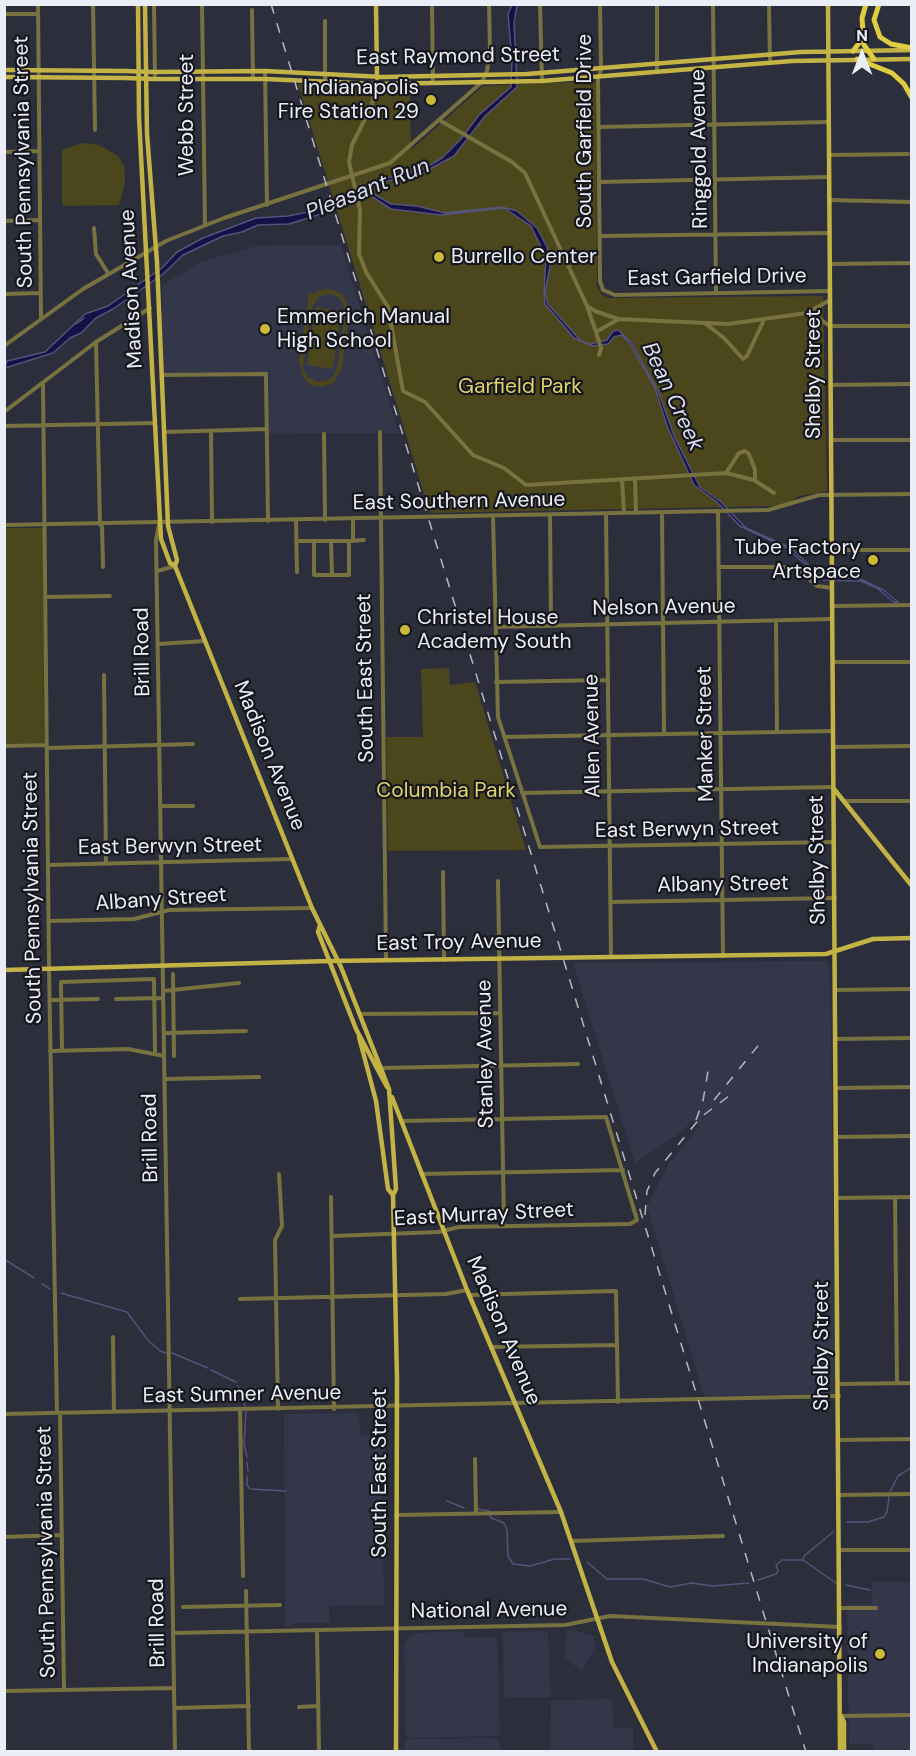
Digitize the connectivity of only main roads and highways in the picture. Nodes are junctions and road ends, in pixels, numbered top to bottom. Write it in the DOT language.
graph roads {
  1 [pos="138,4"];
  2 [pos="145,4"];
  3 [pos="376,4"];
  4 [pos="828,4"];
  5 [pos="866,4"];
  6 [pos="879,4"];
  7 [pos="862,34"];
  8 [pos="912,49"];
  9 [pos="853,51"];
  10 [pos="866,51"];
  11 [pos="829,52"];
  12 [pos="857,59"];
  13 [pos="874,59"];
  14 [pos="912,59"];
  15 [pos="829,60"];
  16 [pos="4,70"];
  17 [pos="377,76"];
  18 [pos="4,77"];
  19 [pos="377,84"];
  20 [pos="912,98"];
  21 [pos="175,566"];
  22 [pos="834,789"];
  23 [pos="912,886"];
  24 [pos="320,925"];
  25 [pos="912,938"];
  26 [pos="836,953"];
  27 [pos="330,961"];
  28 [pos="339,961"];
  29 [pos="4,970"];
  30 [pos="356,1029"];
  31 [pos="386,1077"];
  32 [pos="389,1089"];
  33 [pos="393,1195"];
  34 [pos="396,1752"];
  35 [pos="657,1752"];
  36 [pos="842,1752"];
  1 -- 21 [label="main road, Madison Avenue"];
  2 -- 21 [label="main road, Madison Avenue"];
  3 -- 17 [label="main road"];
  4 -- 11 [label="main road, Shelby Street"];
  5 -- 7 [label="highway"];
  6 -- 8 [label="highway"];
  7 -- 9 [label="highway"];
  7 -- 10 [label="highway"];
  8 -- 10 [label="main road, East Raymond Street"];
  9 -- 10 [label="main road, East Raymond Street"];
  9 -- 11 [label="main road, East Raymond Street"];
  10 -- 13 [label="highway"];
  11 -- 15 [label="main road, Shelby Street"];
  11 -- 17 [label="main road, East Raymond Street"];
  12 -- 13 [label="main road, East Raymond Street"];
  12 -- 15 [label="main road, East Raymond Street"];
  12 -- 20 [label="highway"];
  13 -- 14 [label="main road, East Raymond Street"];
  15 -- 19 [label="main road, East Raymond Street"];
  15 -- 22 [label="main road, Shelby Street"];
  16 -- 17 [label="main road, East Raymond Street, bridge"];
  17 -- 19 [label="main road"];
  18 -- 19 [label="main road, East Raymond Street, bridge"];
  21 -- 24 [label="main road, Madison Avenue"];
  22 -- 23 [label="main road"];
  22 -- 26 [label="main road, Shelby Street"];
  24 -- 27 [label="main road, Madison Avenue"];
  24 -- 28 [label="main road, Madison Avenue"];
  25 -- 26 [label="main road, East Troy Avenue"];
  26 -- 28 [label="main road, East Troy Avenue"];
  26 -- 36 [label="main road, Shelby Street"];
  27 -- 28 [label="main road, East Troy Avenue"];
  27 -- 29 [label="main road, East Troy Avenue"];
  27 -- 30 [label="main road, Madison Avenue"];
  28 -- 31 [label="main road, Madison Avenue"];
  30 -- 32 [label="main road, Madison Avenue"];
  30 -- 33 [label="main road, South East Street"];
  31 -- 32 [label="main road, South East Street"];
  32 -- 33 [label="main road, South East Street"];
  32 -- 35 [label="main road, Madison Avenue"];
  33 -- 34 [label="main road, South East Street"];
}
